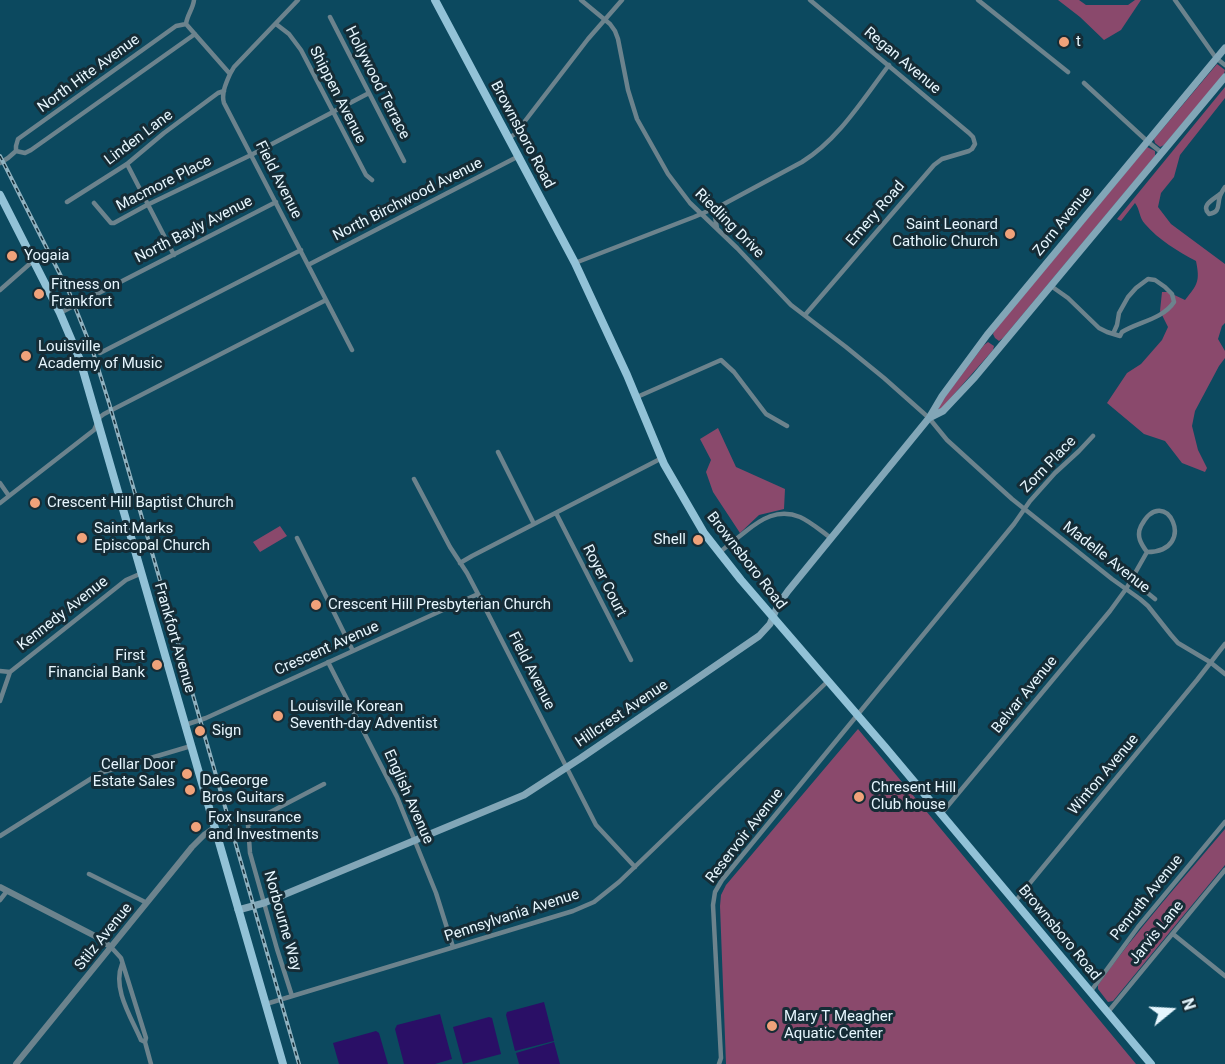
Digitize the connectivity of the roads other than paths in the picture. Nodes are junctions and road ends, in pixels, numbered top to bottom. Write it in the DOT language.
graph roads {
  1 [pos="194,0"];
  2 [pos="298,0"];
  3 [pos="435,0"];
  4 [pos="580,0"];
  5 [pos="622,0"];
  6 [pos="810,0"];
  7 [pos="978,0"];
  8 [pos="1175,0"];
  9 [pos="330,17"];
  10 [pos="605,20"];
  11 [pos="276,24"];
  12 [pos="188,26"];
  13 [pos="195,34"];
  14 [pos="1225,48"];
  15 [pos="1216,58"];
  16 [pos="889,65"];
  17 [pos="1225,65"];
  18 [pos="1068,72"];
  19 [pos="230,74"];
  20 [pos="1225,77"];
  21 [pos="1084,83"];
  22 [pos="224,91"];
  23 [pos="369,93"];
  24 [pos="333,112"];
  25 [pos="509,138"];
  26 [pos="1147,141"];
  27 [pos="975,144"];
  28 [pos="16,151"];
  29 [pos="1162,153"];
  30 [pos="251,155"];
  31 [pos="519,156"];
  32 [pos="404,160"];
  33 [pos="0,163"];
  34 [pos="127,164"];
  35 [pos="372,180"];
  36 [pos="1225,187"];
  37 [pos="1221,194"];
  38 [pos="0,195"];
  39 [pos="67,202"];
  40 [pos="276,202"];
  41 [pos="94,203"];
  42 [pos="147,204"];
  43 [pos="718,207"];
  44 [pos="702,214"];
  45 [pos="717,228"];
  46 [pos="301,250"];
  47 [pos="174,255"];
  48 [pos="33,261"];
  49 [pos="575,263"];
  50 [pos="308,265"];
  51 [pos="1051,286"];
  52 [pos="0,290"];
  53 [pos="326,300"];
  54 [pos="60,313"];
  55 [pos="805,315"];
  56 [pos="1113,334"];
  57 [pos="352,350"];
  58 [pos="100,353"];
  59 [pos="637,397"];
  60 [pos="929,418"];
  61 [pos="98,422"];
  62 [pos="787,426"];
  63 [pos="1093,436"];
  64 [pos="498,452"];
  65 [pos="662,458"];
  66 [pos="414,479"];
  67 [pos="0,483"];
  68 [pos="9,496"];
  69 [pos="0,503"];
  70 [pos="1025,510"];
  71 [pos="556,513"];
  72 [pos="534,524"];
  73 [pos="297,538"];
  74 [pos="831,538"];
  75 [pos="1147,552"];
  76 [pos="718,553"];
  77 [pos="1098,553"];
  78 [pos="460,563"];
  79 [pos="142,573"];
  80 [pos="1131,580"];
  81 [pos="1126,589"];
  82 [pos="478,594"];
  83 [pos="1155,599"];
  84 [pos="773,618"];
  85 [pos="1225,644"];
  86 [pos="353,651"];
  87 [pos="631,660"];
  88 [pos="328,662"];
  89 [pos="1210,662"];
  90 [pos="0,671"];
  91 [pos="10,672"];
  92 [pos="1225,674"];
  93 [pos="828,681"];
  94 [pos="0,701"];
  95 [pos="857,716"];
  96 [pos="185,725"];
  97 [pos="191,746"];
  98 [pos="567,767"];
  99 [pos="324,784"];
  100 [pos="941,814"];
  101 [pos="1225,822"];
  102 [pos="214,828"];
  103 [pos="0,836"];
  104 [pos="414,841"];
  105 [pos="635,867"];
  106 [pos="1225,870"];
  107 [pos="89,874"];
  108 [pos="0,887"];
  109 [pos="7,891"];
  110 [pos="0,900"];
  111 [pos="1015,902"];
  112 [pos="147,903"];
  113 [pos="264,903"];
  114 [pos="238,910"];
  115 [pos="1173,933"];
  116 [pos="111,947"];
  117 [pos="453,947"];
  118 [pos="122,964"];
  119 [pos="1225,976"];
  120 [pos="1091,991"];
  121 [pos="292,996"];
  122 [pos="266,1004"];
  123 [pos="1108,1012"];
  124 [pos="145,1042"];
  125 [pos="16,1064"];
  126 [pos="152,1064"];
  127 [pos="283,1064"];
  128 [pos="719,1064"];
  129 [pos="1151,1064"];
  1 -- 12 [label="street"];
  2 -- 11 [label="street"];
  3 -- 25 [label="main road, Brownsboro Road"];
  4 -- 10 [label="street, Riedling Drive"];
  5 -- 10 [label="street"];
  6 -- 16 [label="street, Regan Avenue"];
  7 -- 18 [label="street"];
  8 -- 15 [label="street"];
  9 -- 23 [label="street, Hollywood Terrace"];
  10 -- 25 [label="street"];
  10 -- 44 [label="street, Riedling Drive"];
  11 -- 19 [label="street"];
  11 -- 24 [label="street, Shippen Avenue"];
  12 -- 13 [label="street"];
  12 -- 28 [label="street, North Hite Avenue"];
  13 -- 19 [label="street"];
  13 -- 28 [label="street, North Hite Avenue"];
  14 -- 15 [label="main road, Zorn Avenue"];
  15 -- 17 [label="street"];
  15 -- 26 [label="main road, Zorn Avenue"];
  16 -- 27 [label="street, Regan Avenue"];
  16 -- 43 [label="street"];
  19 -- 22 [label="street"];
  20 -- 29 [label="main road, Zorn Avenue"];
  21 -- 26 [label="street"];
  22 -- 30 [label="street, Field Avenue"];
  22 -- 34 [label="street, Linden Lane"];
  23 -- 24 [label="street"];
  23 -- 32 [label="street, Hollywood Terrace"];
  24 -- 30 [label="street"];
  24 -- 35 [label="street, Shippen Avenue"];
  25 -- 31 [label="main road, Brownsboro Road"];
  26 -- 29 [label="street"];
  26 -- 60 [label="main road, Zorn Avenue"];
  27 -- 55 [label="street, Emery Road"];
  28 -- 33 [label="street, North Hite Avenue"];
  29 -- 51 [label="main road, Zorn Avenue"];
  30 -- 40 [label="street, Field Avenue"];
  30 -- 42 [label="street, Macmore Place"];
  31 -- 49 [label="main road, Brownsboro Road"];
  31 -- 50 [label="street, North Birchwood Avenue"];
  34 -- 39 [label="street, Linden Lane"];
  34 -- 42 [label="street"];
  36 -- 37 [label="street"];
  38 -- 48 [label="main road, Frankfort Avenue"];
  40 -- 46 [label="street, Field Avenue"];
  40 -- 47 [label="street, North Bayly Avenue"];
  41 -- 42 [label="street, Macmore Place"];
  42 -- 47 [label="street"];
  43 -- 44 [label="street"];
  43 -- 45 [label="street"];
  44 -- 45 [label="street, Riedling Drive"];
  44 -- 49 [label="street"];
  45 -- 55 [label="street, Riedling Drive"];
  46 -- 50 [label="street, Field Avenue"];
  46 -- 58 [label="street"];
  47 -- 54 [label="street, North Bayly Avenue"];
  48 -- 52 [label="street"];
  48 -- 54 [label="main road, Frankfort Avenue"];
  49 -- 59 [label="main road, Brownsboro Road"];
  50 -- 53 [label="street, Field Avenue"];
  51 -- 56 [label="street"];
  51 -- 60 [label="main road, Zorn Avenue"];
  53 -- 57 [label="street, Field Avenue"];
  53 -- 61 [label="street"];
  54 -- 61 [label="main road, Frankfort Avenue"];
  55 -- 60 [label="street, Riedling Drive"];
  56 -- 56 [label="street"];
  59 -- 62 [label="street"];
  59 -- 65 [label="main road, Brownsboro Road"];
  60 -- 70 [label="street"];
  60 -- 74 [label="main road, Hillcrest Avenue"];
  61 -- 68 [label="street"];
  61 -- 79 [label="main road, Frankfort Avenue"];
  63 -- 70 [label="street, Zorn Place"];
  64 -- 72 [label="street"];
  65 -- 71 [label="street"];
  65 -- 76 [label="main road, Brownsboro Road"];
  66 -- 78 [label="street, Field Avenue"];
  67 -- 68 [label="street"];
  68 -- 69 [label="street"];
  70 -- 81 [label="street, Madelle Avenue"];
  70 -- 95 [label="street"];
  71 -- 72 [label="street"];
  71 -- 87 [label="street, Royer Court"];
  72 -- 78 [label="street"];
  73 -- 86 [label="street"];
  74 -- 76 [label="street"];
  74 -- 84 [label="main road, Hillcrest Avenue"];
  75 -- 75 [label="street"];
  75 -- 80 [label="street, Belvar Avenue"];
  76 -- 84 [label="main road, Brownsboro Road"];
  77 -- 80 [label="street"];
  78 -- 82 [label="street, Field Avenue"];
  79 -- 91 [label="street, Kennedy Avenue"];
  79 -- 96 [label="main road, Frankfort Avenue"];
  80 -- 81 [label="street, Belvar Avenue"];
  80 -- 83 [label="street"];
  81 -- 89 [label="street, Madelle Avenue"];
  81 -- 100 [label="street, Belvar Avenue"];
  82 -- 86 [label="street, Crescent Avenue"];
  82 -- 98 [label="street, Field Avenue"];
  84 -- 93 [label="main road, Brownsboro Road"];
  84 -- 98 [label="main road, Hillcrest Avenue"];
  85 -- 89 [label="street, Winton Avenue"];
  86 -- 88 [label="street, Crescent Avenue"];
  88 -- 96 [label="street, Crescent Avenue"];
  88 -- 104 [label="street, English Avenue"];
  89 -- 92 [label="street, Madelle Avenue"];
  89 -- 111 [label="street, Winton Avenue"];
  90 -- 91 [label="street"];
  91 -- 94 [label="street"];
  93 -- 95 [label="main road, Brownsboro Road"];
  93 -- 105 [label="street, Pennsylvania Avenue"];
  95 -- 100 [label="main road, Brownsboro Road"];
  95 -- 128 [label="street, Reservoir Avenue"];
  96 -- 97 [label="main road, Frankfort Avenue"];
  97 -- 102 [label="main road, Frankfort Avenue"];
  97 -- 103 [label="street"];
  98 -- 104 [label="main road, Hillcrest Avenue"];
  98 -- 105 [label="street, Field Avenue"];
  99 -- 113 [label="street, Norbourne Way"];
  100 -- 111 [label="main road, Brownsboro Road"];
  101 -- 120 [label="street, Penruth Avenue"];
  102 -- 112 [label="street, Stilz Avenue"];
  102 -- 114 [label="main road, Frankfort Avenue"];
  104 -- 113 [label="main road, Hillcrest Avenue"];
  104 -- 117 [label="street, English Avenue"];
  105 -- 117 [label="street, Pennsylvania Avenue"];
  106 -- 115 [label="street, Jarvis Lane"];
  107 -- 112 [label="street"];
  108 -- 109 [label="street"];
  109 -- 110 [label="street"];
  109 -- 116 [label="street"];
  111 -- 120 [label="main road, Brownsboro Road"];
  112 -- 116 [label="street, Stilz Avenue"];
  113 -- 114 [label="main road, Hillcrest Avenue"];
  113 -- 121 [label="street, Norbourne Way"];
  114 -- 122 [label="main road, Frankfort Avenue"];
  115 -- 119 [label="street"];
  115 -- 123 [label="street, Jarvis Lane"];
  116 -- 118 [label="street"];
  116 -- 125 [label="street, Stilz Avenue"];
  117 -- 121 [label="street, Pennsylvania Avenue"];
  118 -- 124 [label="street"];
  118 -- 124 [label="street"];
  120 -- 123 [label="main road, Brownsboro Road"];
  121 -- 122 [label="street, Pennsylvania Avenue"];
  122 -- 127 [label="main road, Frankfort Avenue"];
  123 -- 129 [label="main road, Brownsboro Road"];
  124 -- 126 [label="street"];
}
